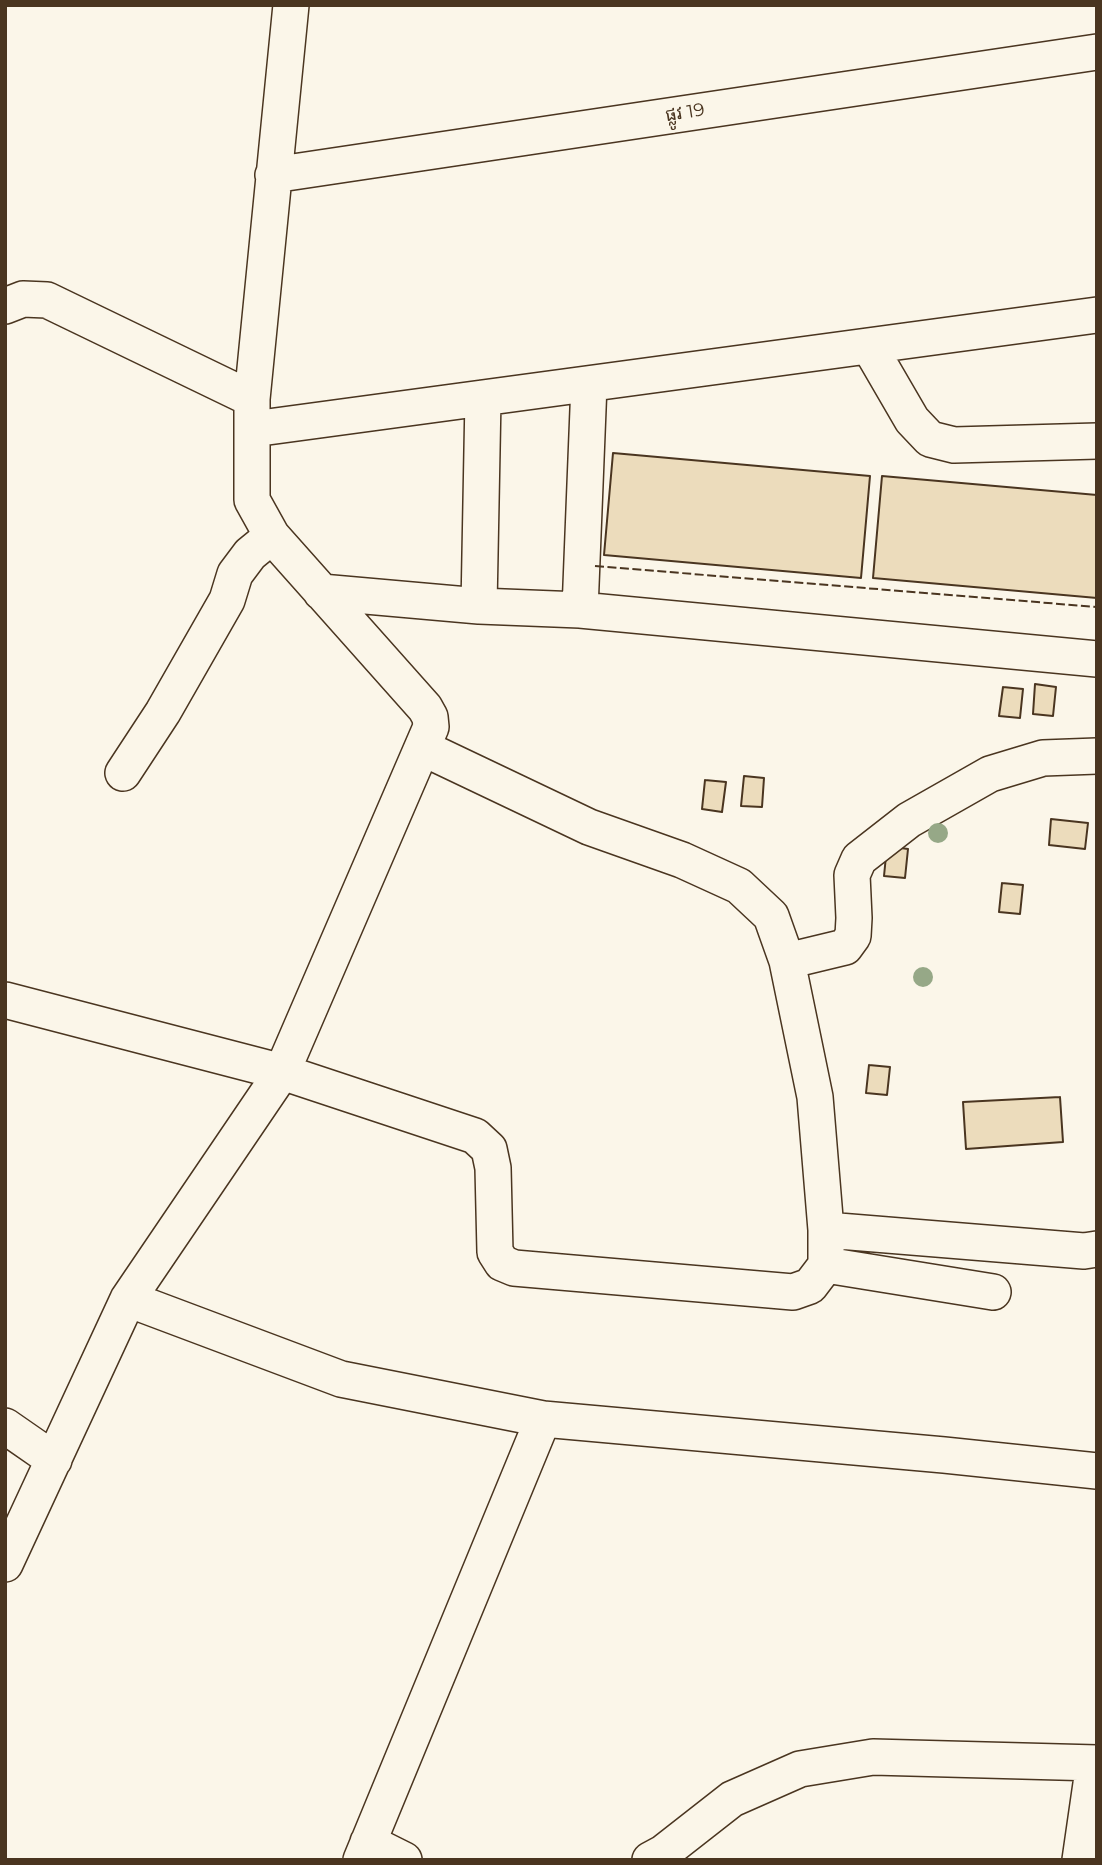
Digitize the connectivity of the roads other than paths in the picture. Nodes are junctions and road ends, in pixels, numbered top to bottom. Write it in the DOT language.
graph roads {
  1 [pos="291,5"];
  2 [pos="1097,52"];
  3 [pos="273,175"];
  4 [pos="5,306"];
  5 [pos="1097,316"];
  6 [pos="869,346"];
  7 [pos="589,384"];
  8 [pos="483,398"];
  9 [pos="253,414"];
  10 [pos="1097,441"];
  11 [pos="272,536"];
  12 [pos="321,592"];
  13 [pos="479,606"];
  14 [pos="580,610"];
  15 [pos="1097,659"];
  16 [pos="423,748"];
  17 [pos="1097,756"];
  18 [pos="123,773"];
  19 [pos="787,961"];
  20 [pos="5,1000"];
  21 [pos="282,1072"];
  22 [pos="827,1230"];
  23 [pos="1097,1250"];
  24 [pos="826,1265"];
  25 [pos="993,1292"];
  26 [pos="128,1299"];
  27 [pos="544,1419"];
  28 [pos="5,1426"];
  29 [pos="54,1460"];
  30 [pos="1097,1471"];
  31 [pos="5,1564"];
  32 [pos="1096,1763"];
  33 [pos="364,1851"];
  34 [pos="404,1860"];
  35 [pos="650,1860"];
  36 [pos="1080,1860"];
  1 -- 3 [label="street"];
  2 -- 3 [label="street, ផ្លូវ 19"];
  3 -- 9 [label="street"];
  4 -- 9 [label="street"];
  5 -- 6 [label="street"];
  6 -- 7 [label="street"];
  6 -- 10 [label="street"];
  7 -- 8 [label="street"];
  7 -- 14 [label="street"];
  8 -- 9 [label="street"];
  8 -- 13 [label="street"];
  9 -- 11 [label="street"];
  11 -- 12 [label="street"];
  11 -- 18 [label="street"];
  12 -- 13 [label="street"];
  12 -- 16 [label="street"];
  13 -- 14 [label="street"];
  14 -- 15 [label="street"];
  16 -- 19 [label="street"];
  16 -- 21 [label="street"];
  17 -- 19 [label="street"];
  19 -- 22 [label="street"];
  20 -- 21 [label="street"];
  21 -- 24 [label="street"];
  21 -- 26 [label="street"];
  22 -- 23 [label="street"];
  22 -- 24 [label="street"];
  24 -- 25 [label="street"];
  26 -- 27 [label="street"];
  26 -- 29 [label="street"];
  27 -- 30 [label="street"];
  27 -- 33 [label="street"];
  28 -- 29 [label="street"];
  29 -- 31 [label="street"];
  32 -- 35 [label="street"];
  32 -- 36 [label="street"];
  33 -- 34 [label="street"];
}
